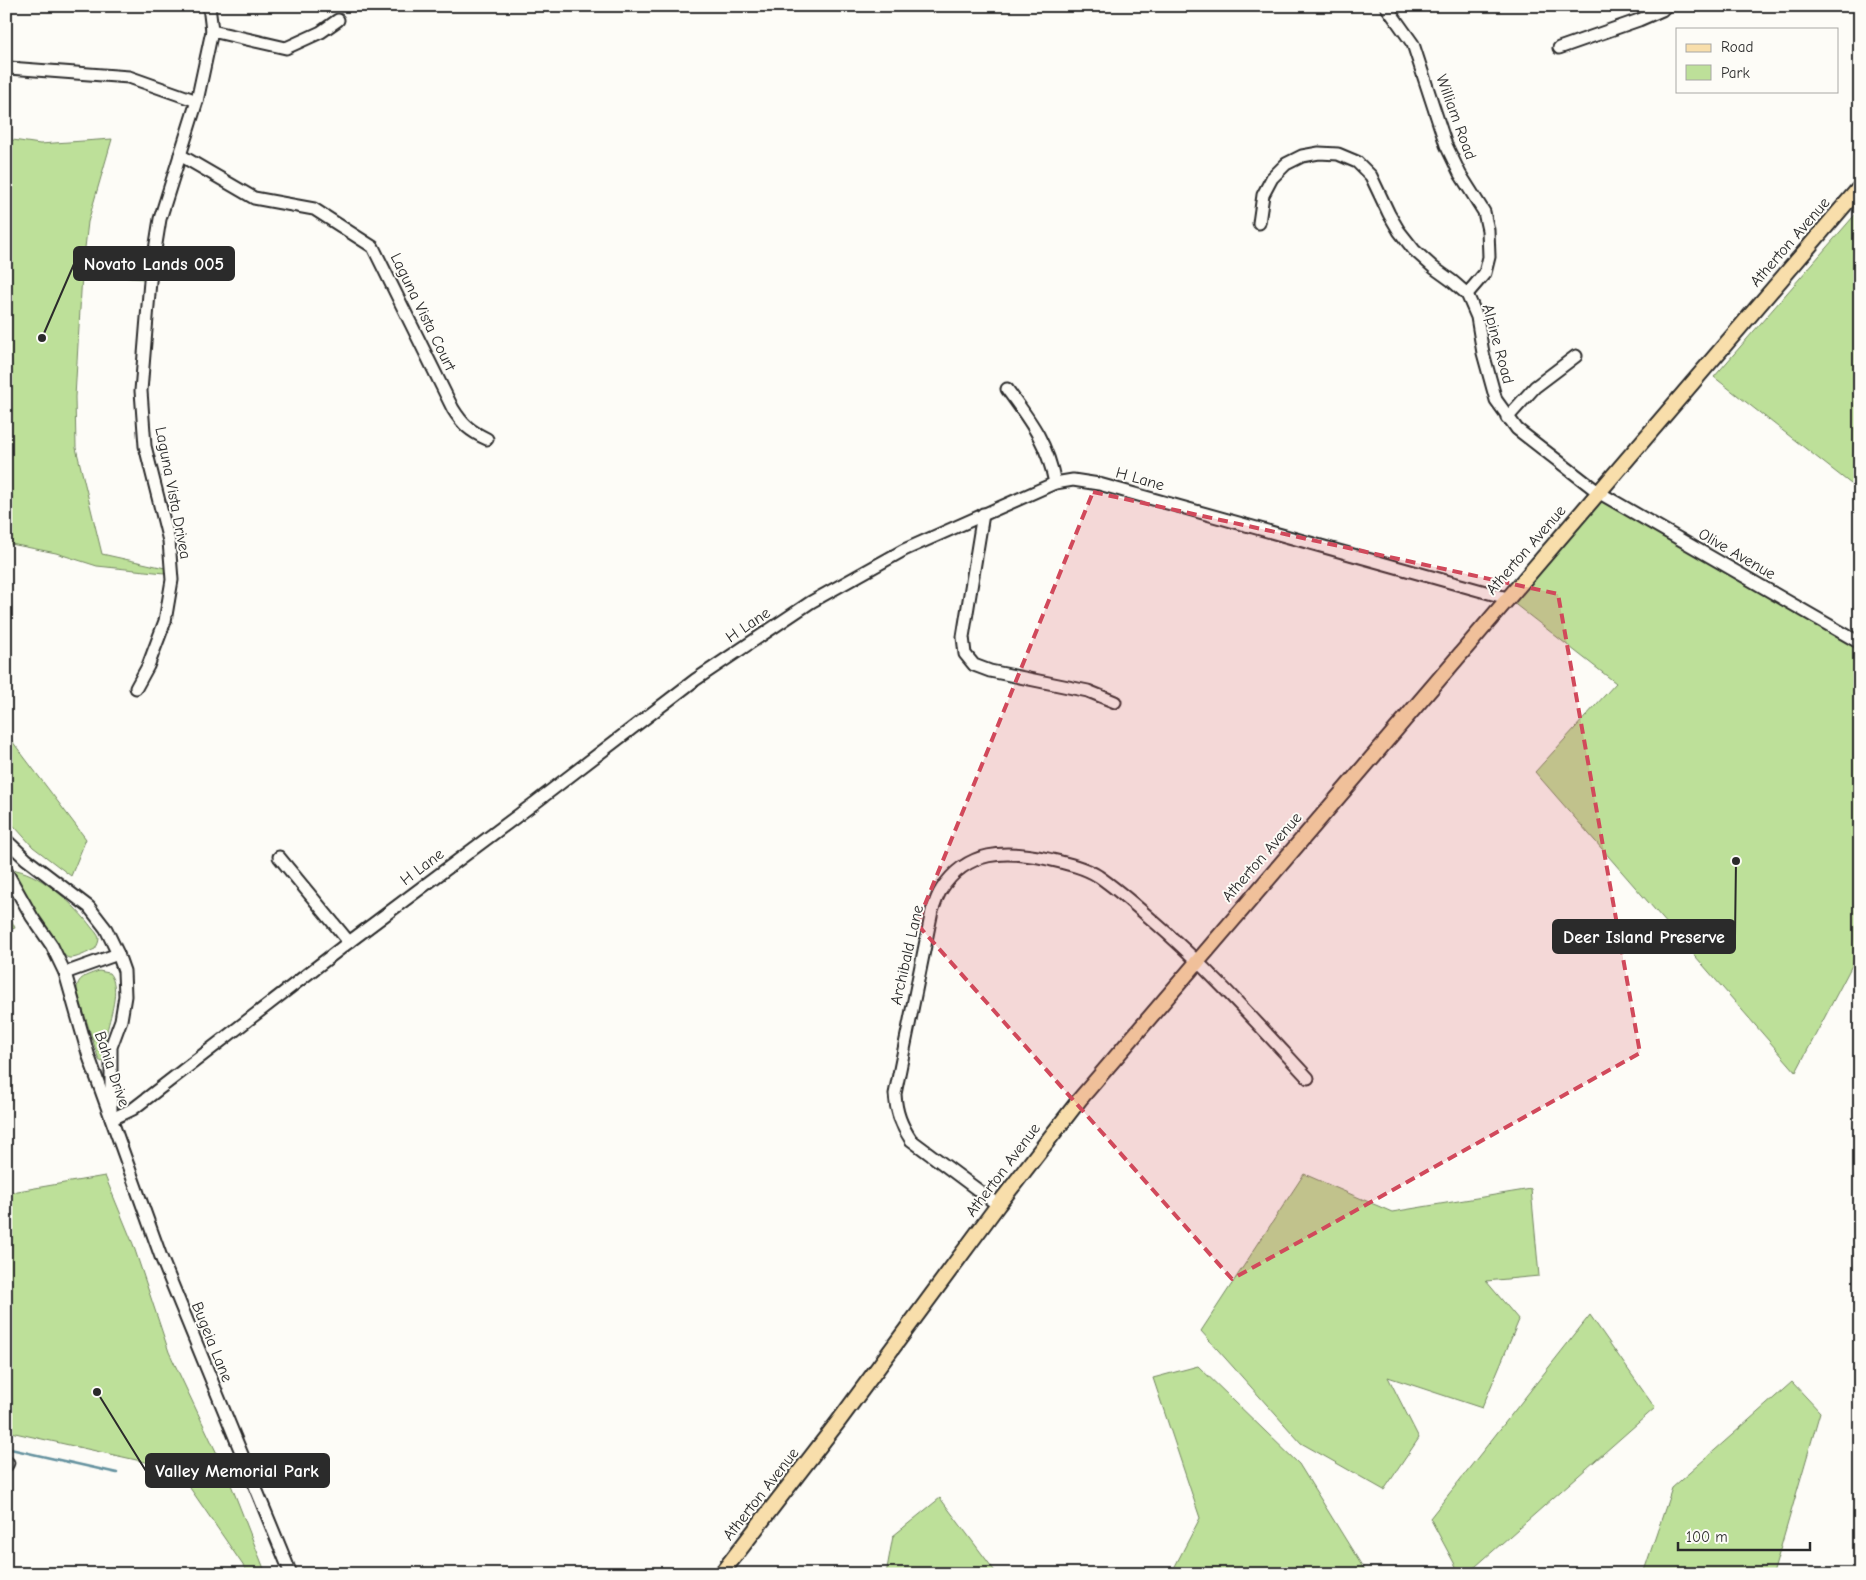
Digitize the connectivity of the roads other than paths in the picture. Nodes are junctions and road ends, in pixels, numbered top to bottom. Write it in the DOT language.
graph roads {
  1 [pos="209,6"];
  2 [pos="1386,6"];
  3 [pos="1666,6"];
  4 [pos="338,20"];
  5 [pos="212,31"];
  6 [pos="1560,48"];
  7 [pos="6,66"];
  8 [pos="197,101"];
  9 [pos="180,155"];
  10 [pos="1860,187"];
  11 [pos="1259,223"];
  12 [pos="1466,294"];
  13 [pos="1576,356"];
  14 [pos="1007,389"];
  15 [pos="1507,418"];
  16 [pos="487,439"];
  17 [pos="1055,483"];
  18 [pos="1598,492"];
  19 [pos="983,514"];
  20 [pos="1507,598"];
  21 [pos="1860,643"];
  22 [pos="136,688"];
  23 [pos="1115,702"];
  24 [pos="6,840"];
  25 [pos="279,856"];
  26 [pos="6,871"];
  27 [pos="349,942"];
  28 [pos="118,954"];
  29 [pos="1197,960"];
  30 [pos="65,973"];
  31 [pos="1308,1078"];
  32 [pos="112,1119"];
  33 [pos="998,1205"];
  34 [pos="291,1574"];
  35 [pos="721,1574"];
  1 -- 5 [label="street, Laguna Vista Drivea"];
  2 -- 12 [label="street, William Road"];
  3 -- 6 [label="street"];
  4 -- 5 [label="street"];
  5 -- 8 [label="street, Laguna Vista Drivea"];
  7 -- 8 [label="street"];
  8 -- 9 [label="street, Laguna Vista Drivea"];
  9 -- 16 [label="street, Laguna Vista Court"];
  9 -- 22 [label="street, Laguna Vista Drivea"];
  10 -- 18 [label="main road, Atherton Avenue"];
  11 -- 12 [label="street, Alpine Road"];
  12 -- 15 [label="street, Alpine Road"];
  13 -- 15 [label="street"];
  14 -- 17 [label="street"];
  15 -- 18 [label="street, Alpine Road"];
  17 -- 19 [label="street, H Lane"];
  17 -- 20 [label="street, H Lane"];
  18 -- 20 [label="main road, Atherton Avenue"];
  18 -- 21 [label="street, Olive Avenue"];
  19 -- 23 [label="street"];
  19 -- 27 [label="street, H Lane"];
  20 -- 29 [label="main road, Atherton Avenue"];
  24 -- 28 [label="street, Bahia Drive"];
  25 -- 27 [label="street"];
  26 -- 30 [label="street, Bahia Drive"];
  27 -- 32 [label="street, H Lane"];
  28 -- 30 [label="street"];
  28 -- 32 [label="street, Bahia Drive"];
  29 -- 31 [label="street, Archibald Lane"];
  29 -- 33 [label="main road, Atherton Avenue"];
  29 -- 33 [label="street, Archibald Lane"];
  30 -- 32 [label="street, Bahia Drive"];
  32 -- 34 [label="street, Bugeia Lane"];
  33 -- 35 [label="main road, Atherton Avenue"];
}
